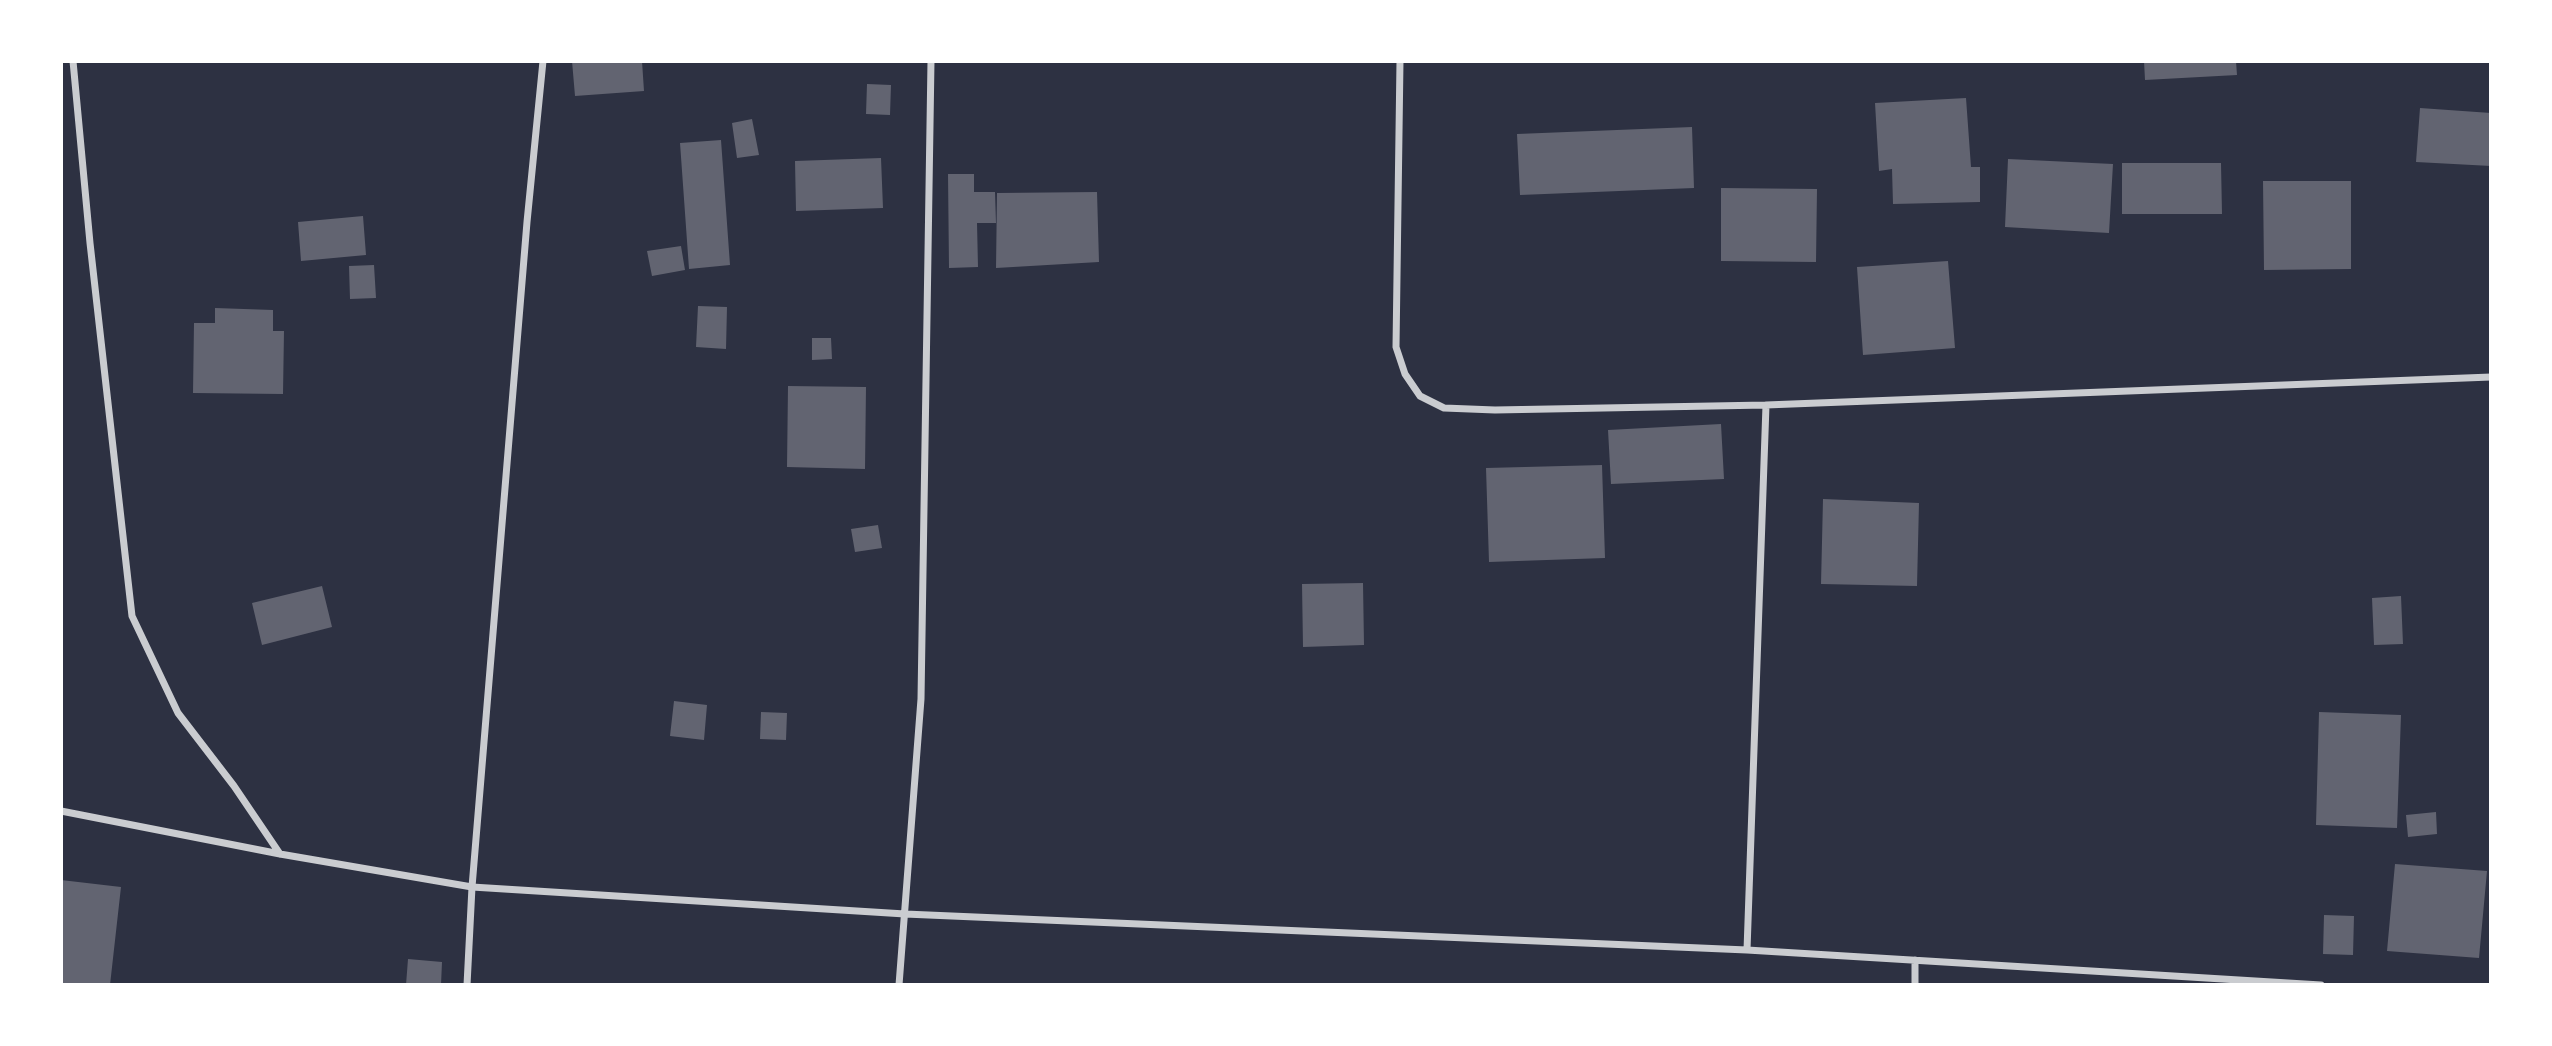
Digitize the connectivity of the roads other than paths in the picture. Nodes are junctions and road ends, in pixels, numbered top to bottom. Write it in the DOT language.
graph roads {
  1 [pos="73,61"];
  2 [pos="544,61"];
  3 [pos="931,61"];
  4 [pos="1400,61"];
  5 [pos="2491,377"];
  6 [pos="1766,405"];
  7 [pos="61,811"];
  8 [pos="280,854"];
  9 [pos="472,887"];
  10 [pos="905,914"];
  11 [pos="1747,950"];
  12 [pos="1915,960"];
  13 [pos="467,985"];
  14 [pos="899,985"];
  15 [pos="1915,985"];
  16 [pos="2321,985"];
  1 -- 8 [label="street"];
  2 -- 9 [label="street"];
  3 -- 10 [label="street"];
  4 -- 6 [label="street"];
  5 -- 6 [label="street"];
  6 -- 11 [label="street"];
  7 -- 8 [label="street"];
  8 -- 9 [label="street"];
  9 -- 10 [label="street"];
  9 -- 13 [label="street"];
  10 -- 11 [label="street"];
  10 -- 14 [label="street"];
  11 -- 12 [label="street"];
  12 -- 15 [label="street"];
  12 -- 16 [label="street"];
}
